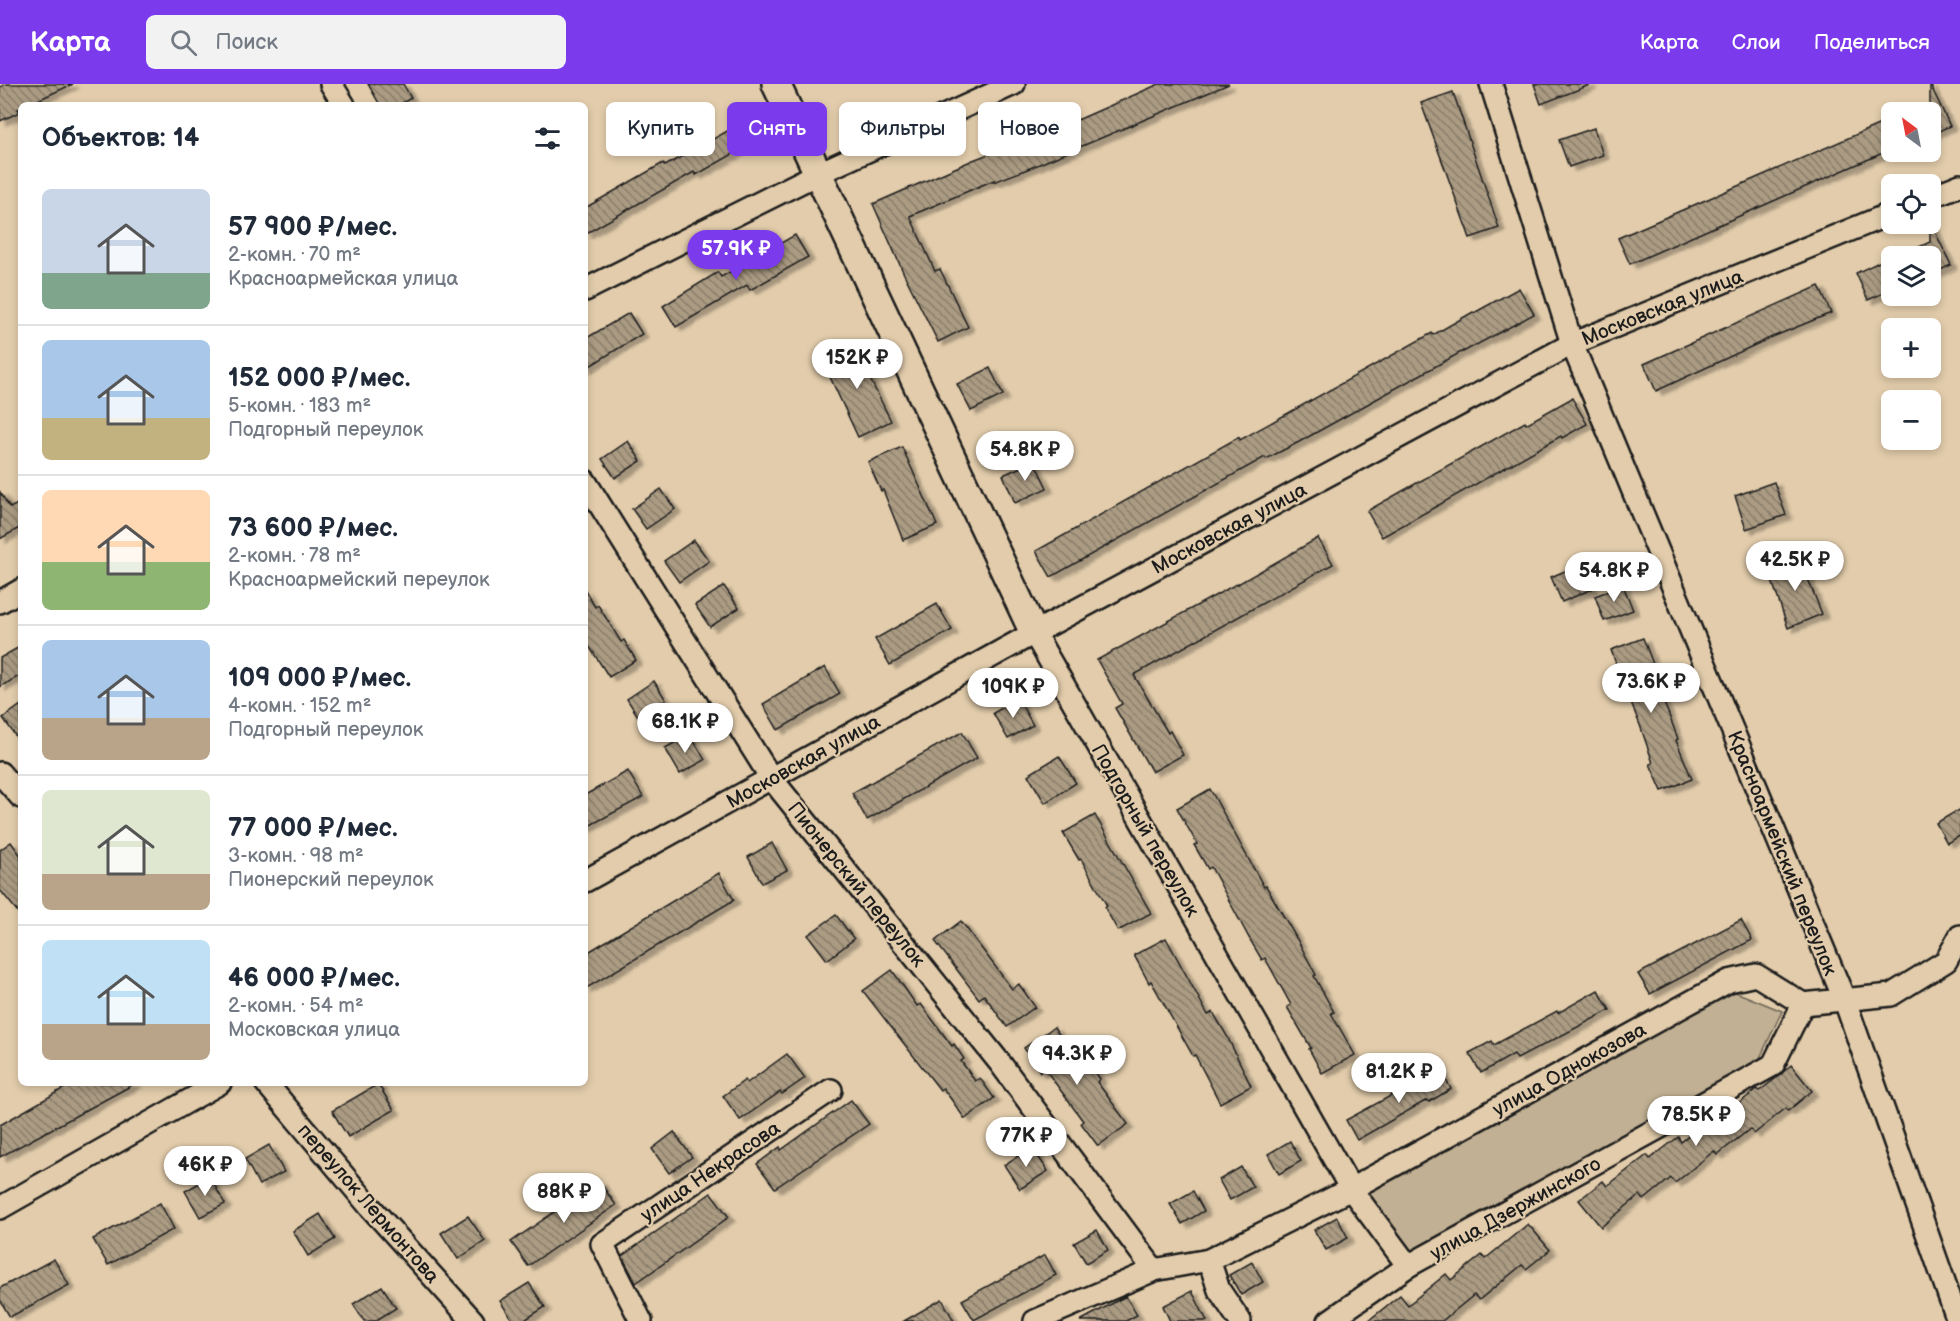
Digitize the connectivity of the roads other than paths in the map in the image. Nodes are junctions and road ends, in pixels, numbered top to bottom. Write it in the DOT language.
graph roads {
  1 [pos="331,84"];
  2 [pos="776,84"];
  3 [pos="1014,84"];
  4 [pos="1491,84"];
  5 [pos="342,102"];
  6 [pos="819,173"];
  7 [pos="1960,185"];
  8 [pos="1941,193"];
  9 [pos="1881,218"];
  10 [pos="588,288"];
  11 [pos="1572,344"];
  12 [pos="588,486"];
  13 [pos="18,592"];
  14 [pos="0,602"];
  15 [pos="1034,633"];
  16 [pos="0,773"];
  17 [pos="771,778"];
  18 [pos="18,794"];
  19 [pos="588,879"];
  20 [pos="1960,936"];
  21 [pos="1845,1001"];
  22 [pos="1803,1004"];
  23 [pos="215,1086"];
  24 [pos="269,1086"];
  25 [pos="831,1090"];
  26 [pos="1351,1189"];
  27 [pos="0,1208"];
  28 [pos="1209,1260"];
  29 [pos="1408,1266"];
  30 [pos="1154,1270"];
  31 [pos="473,1321"];
  32 [pos="641,1321"];
  33 [pos="1035,1321"];
  34 [pos="1240,1321"];
  35 [pos="1329,1321"];
  36 [pos="1958,1321"];
  1 -- 5 [label="street"];
  2 -- 6 [label="main road, Подгорный переулок"];
  3 -- 6 [label="street"];
  4 -- 11 [label="street, Красноармейский переулок"];
  6 -- 10 [label="street"];
  6 -- 15 [label="main road, Подгорный переулок"];
  7 -- 8 [label="street"];
  9 -- 11 [label="street, Московская улица"];
  11 -- 15 [label="street, Московская улица"];
  11 -- 21 [label="street, Красноармейский переулок"];
  12 -- 17 [label="street, Пионерский переулок"];
  13 -- 14 [label="street"];
  15 -- 17 [label="street, Московская улица"];
  15 -- 26 [label="street, Подгорный переулок"];
  16 -- 18 [label="street"];
  17 -- 19 [label="street, Московская улица"];
  17 -- 30 [label="street, Пионерский переулок"];
  20 -- 21 [label="street"];
  21 -- 22 [label="street"];
  21 -- 36 [label="street, Красноармейский переулок"];
  22 -- 26 [label="street, улица Однокозова"];
  22 -- 29 [label="street, улица Дзержинского"];
  23 -- 27 [label="street"];
  24 -- 31 [label="street, переулок Лермонтова"];
  25 -- 32 [label="street, улица Некрасова"];
  26 -- 28 [label="street, улица Однокозова"];
  26 -- 29 [label="street, Подгорный переулок"];
  28 -- 30 [label="street, улица Однокозова"];
  28 -- 34 [label="street"];
  29 -- 35 [label="street, улица Дзержинского"];
  30 -- 33 [label="street, улица Однокозова"];
}
